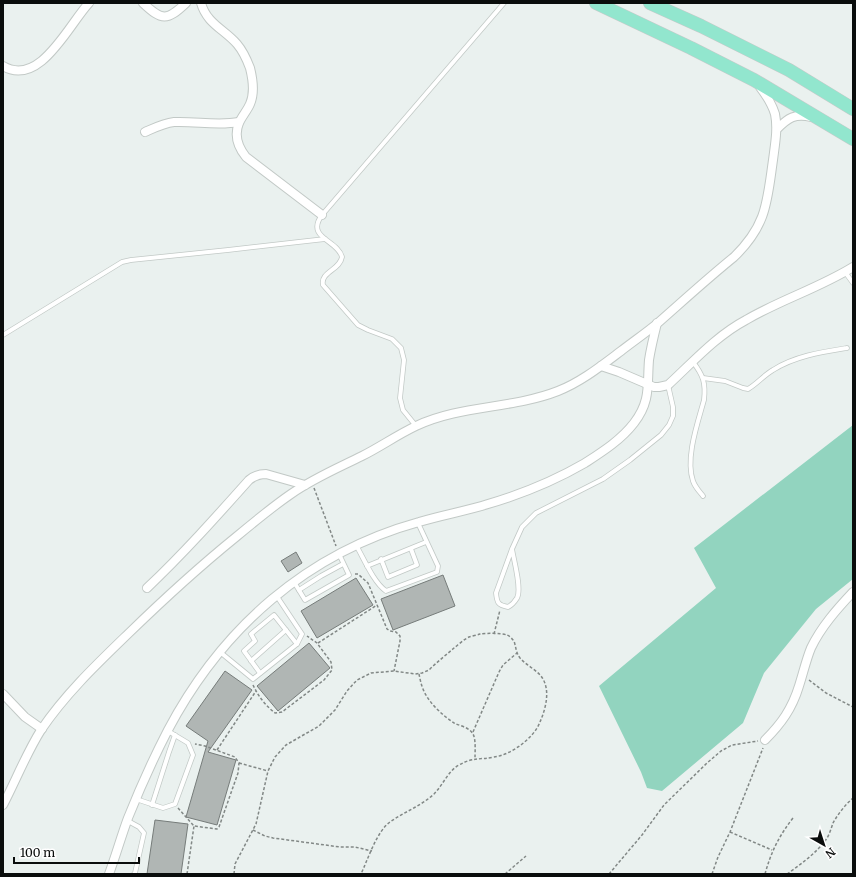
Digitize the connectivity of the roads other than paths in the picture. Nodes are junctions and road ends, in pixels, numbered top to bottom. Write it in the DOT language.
graph roads {
  1 [pos="90,3"];
  2 [pos="142,3"];
  3 [pos="186,3"];
  4 [pos="202,3"];
  5 [pos="504,3"];
  6 [pos="596,3"];
  7 [pos="650,3"];
  8 [pos="3,66"];
  9 [pos="754,80"];
  10 [pos="853,109"];
  11 [pos="818,118"];
  12 [pos="240,122"];
  13 [pos="777,129"];
  14 [pos="145,132"];
  15 [pos="853,140"];
  16 [pos="322,215"];
  17 [pos="324,239"];
  18 [pos="853,266"];
  19 [pos="845,272"];
  20 [pos="853,283"];
  21 [pos="657,323"];
  22 [pos="3,335"];
  23 [pos="847,348"];
  24 [pos="693,362"];
  25 [pos="601,366"];
  26 [pos="703,378"];
  27 [pos="668,384"];
  28 [pos="648,385"];
  29 [pos="416,426"];
  30 [pos="308,483"];
  31 [pos="703,496"];
  32 [pos="418,522"];
  33 [pos="426,542"];
  34 [pos="356,545"];
  35 [pos="411,548"];
  36 [pos="512,549"];
  37 [pos="339,554"];
  38 [pos="381,559"];
  39 [pos="343,564"];
  40 [pos="367,566"];
  41 [pos="294,582"];
  42 [pos="147,588"];
  43 [pos="298,590"];
  44 [pos="853,592"];
  45 [pos="276,595"];
  46 [pos="286,630"];
  47 [pos="297,644"];
  48 [pos="220,652"];
  49 [pos="251,661"];
  50 [pos="260,673"];
  51 [pos="3,694"];
  52 [pos="42,729"];
  53 [pos="168,730"];
  54 [pos="175,735"];
  55 [pos="765,740"];
  56 [pos="11,789"];
  57 [pos="3,794"];
  58 [pos="136,799"];
  59 [pos="152,804"];
  60 [pos="3,805"];
  61 [pos="128,821"];
  62 [pos="110,874"];
  63 [pos="134,874"];
  1 -- 8 [label="street"];
  2 -- 3 [label="street"];
  4 -- 12 [label="street"];
  5 -- 16 [label="lane"];
  6 -- 9 [label="highway"];
  7 -- 10 [label="highway"];
  9 -- 11 [label="highway"];
  9 -- 13 [label="street"];
  11 -- 13 [label="street"];
  11 -- 15 [label="highway"];
  12 -- 14 [label="street"];
  12 -- 16 [label="street"];
  13 -- 21 [label="street"];
  16 -- 17 [label="lane"];
  17 -- 22 [label="lane"];
  17 -- 29 [label="lane"];
  18 -- 19 [label="street"];
  19 -- 20 [label="lane"];
  19 -- 24 [label="street"];
  21 -- 25 [label="street"];
  21 -- 28 [label="street"];
  23 -- 26 [label="lane"];
  24 -- 26 [label="lane"];
  24 -- 27 [label="street"];
  25 -- 28 [label="street"];
  25 -- 29 [label="street"];
  26 -- 31 [label="lane"];
  27 -- 28 [label="street"];
  27 -- 36 [label="lane"];
  28 -- 32 [label="street"];
  29 -- 30 [label="street"];
  30 -- 42 [label="street"];
  30 -- 52 [label="street"];
  32 -- 33 [label="lane"];
  32 -- 34 [label="street"];
  33 -- 35 [label="lane"];
  33 -- 40 [label="lane"];
  34 -- 37 [label="street"];
  34 -- 40 [label="lane"];
  35 -- 38 [label="lane"];
  35 -- 38 [label="lane"];
  36 -- 36 [label="lane"];
  37 -- 39 [label="lane"];
  37 -- 41 [label="street"];
  38 -- 40 [label="lane"];
  39 -- 43 [label="lane"];
  39 -- 43 [label="lane"];
  41 -- 43 [label="lane"];
  41 -- 45 [label="street"];
  44 -- 55 [label="street"];
  45 -- 47 [label="lane"];
  45 -- 48 [label="street"];
  46 -- 47 [label="lane"];
  46 -- 49 [label="lane"];
  46 -- 49 [label="lane"];
  47 -- 50 [label="lane"];
  48 -- 50 [label="lane"];
  48 -- 53 [label="street"];
  49 -- 50 [label="lane"];
  51 -- 52 [label="street"];
  52 -- 56 [label="street"];
  53 -- 54 [label="lane"];
  53 -- 58 [label="street"];
  54 -- 59 [label="lane"];
  54 -- 59 [label="lane"];
  56 -- 57 [label="street"];
  56 -- 60 [label="street"];
  58 -- 59 [label="lane"];
  58 -- 61 [label="street"];
  61 -- 62 [label="street"];
  61 -- 63 [label="lane"];
}
